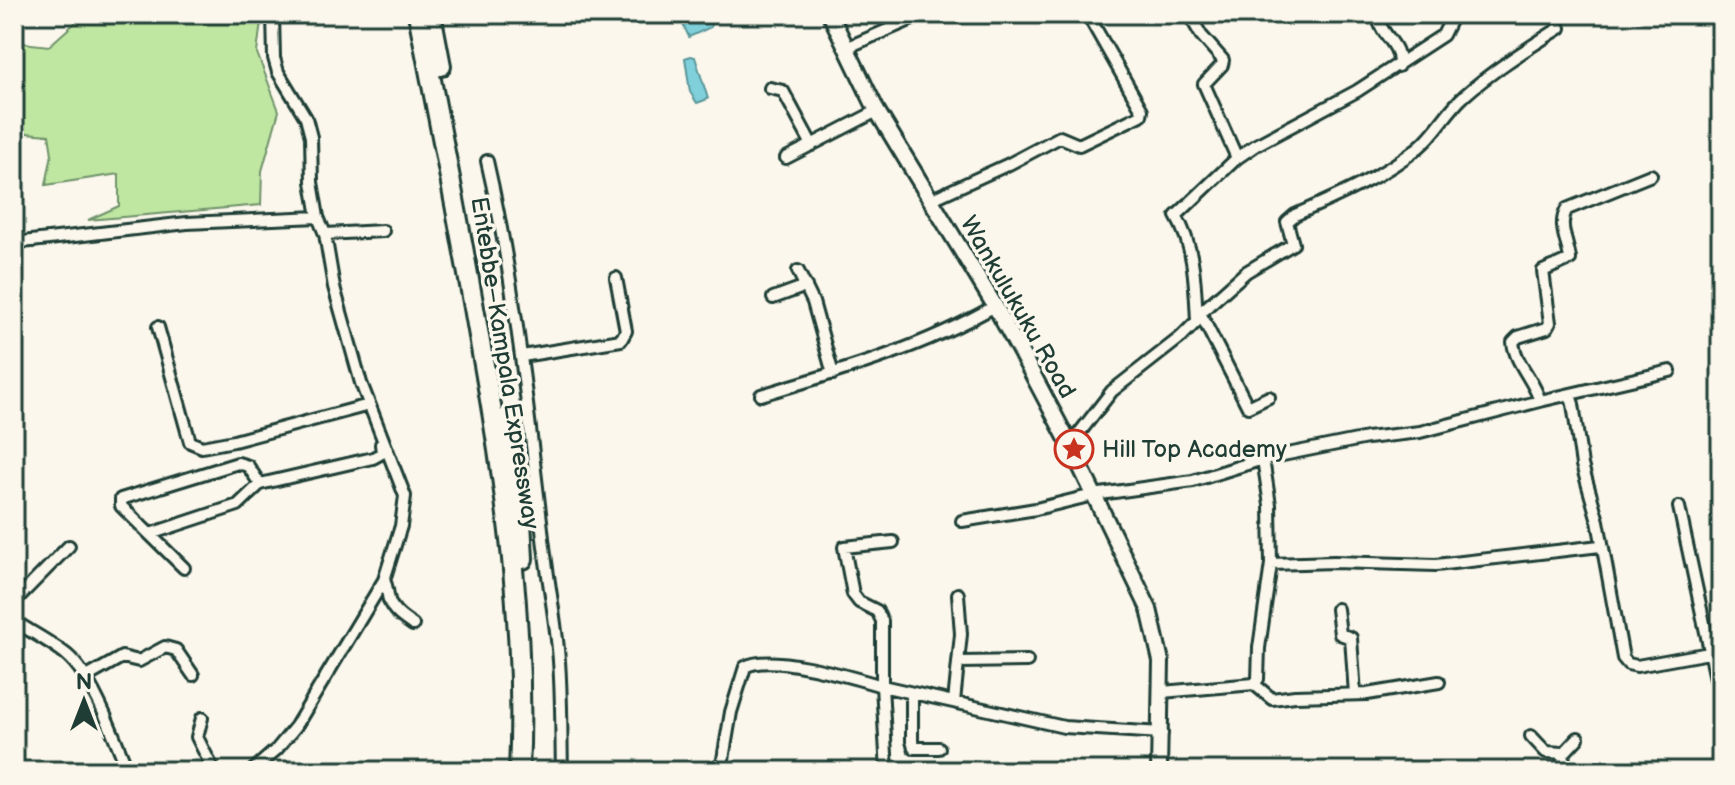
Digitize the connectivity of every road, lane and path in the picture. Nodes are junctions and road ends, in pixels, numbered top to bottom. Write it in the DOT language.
graph roads {
  1 [pos="273,14"];
  2 [pos="418,14"];
  3 [pos="431,14"];
  4 [pos="830,14"];
  5 [pos="924,14"];
  6 [pos="1189,14"];
  7 [pos="1367,14"];
  8 [pos="1446,14"];
  9 [pos="1089,17"];
  10 [pos="1378,19"];
  11 [pos="1560,28"];
  12 [pos="846,48"];
  13 [pos="1398,66"];
  14 [pos="770,88"];
  15 [pos="877,111"];
  16 [pos="812,145"];
  17 [pos="786,158"];
  18 [pos="1237,158"];
  19 [pos="487,161"];
  20 [pos="1651,175"];
  21 [pos="930,200"];
  22 [pos="318,217"];
  23 [pos="14,219"];
  24 [pos="383,231"];
  25 [pos="325,234"];
  26 [pos="15,242"];
  27 [pos="798,271"];
  28 [pos="14,272"];
  29 [pos="616,278"];
  30 [pos="15,282"];
  31 [pos="806,286"];
  32 [pos="773,298"];
  33 [pos="995,306"];
  34 [pos="1199,317"];
  35 [pos="158,327"];
  36 [pos="522,356"];
  37 [pos="1670,371"];
  38 [pos="833,374"];
  39 [pos="761,395"];
  40 [pos="1570,395"];
  41 [pos="1269,397"];
  42 [pos="1540,401"];
  43 [pos="369,405"];
  44 [pos="382,438"];
  45 [pos="1070,445"];
  46 [pos="1263,459"];
  47 [pos="260,484"];
  48 [pos="1093,495"];
  49 [pos="1679,507"];
  50 [pos="962,521"];
  51 [pos="150,534"];
  52 [pos="893,542"];
  53 [pos="69,546"];
  54 [pos="1600,546"];
  55 [pos="1271,564"];
  56 [pos="184,568"];
  57 [pos="384,580"];
  58 [pos="958,594"];
  59 [pos="14,602"];
  60 [pos="1337,609"];
  61 [pos="14,621"];
  62 [pos="413,625"];
  63 [pos="1709,653"];
  64 [pos="1027,661"];
  65 [pos="960,662"];
  66 [pos="1718,671"];
  67 [pos="193,675"];
  68 [pos="85,678"];
  69 [pos="1439,682"];
  70 [pos="1254,684"];
  71 [pos="882,686"];
  72 [pos="1162,692"];
  73 [pos="912,693"];
  74 [pos="1355,694"];
  75 [pos="954,702"];
  76 [pos="1721,702"];
  77 [pos="202,718"];
  78 [pos="1162,733"];
  79 [pos="1531,736"];
  80 [pos="1578,738"];
  81 [pos="939,748"];
  82 [pos="1564,753"];
  83 [pos="128,771"];
  84 [pos="214,771"];
  85 [pos="252,771"];
  86 [pos="519,771"];
  87 [pos="530,771"];
  88 [pos="562,771"];
  89 [pos="721,771"];
  90 [pos="887,771"];
  91 [pos="1159,771"];
  92 [pos="1562,771"];
  1 -- 22 [label="street"];
  2 -- 86 [label="highway, Entebbe–Kampala Expressway"];
  3 -- 87 [label="highway, Entebbe–Kampala Expressway"];
  4 -- 12 [label="main road, Wankulukuku Road"];
  5 -- 12 [label="street"];
  6 -- 18 [label="street"];
  7 -- 10 [label="street"];
  8 -- 13 [label="street"];
  9 -- 21 [label="street"];
  10 -- 13 [label="street"];
  11 -- 34 [label="street"];
  12 -- 15 [label="main road, Wankulukuku Road"];
  13 -- 18 [label="street"];
  14 -- 16 [label="street"];
  15 -- 16 [label="street"];
  15 -- 21 [label="main road, Wankulukuku Road"];
  16 -- 17 [label="street"];
  18 -- 34 [label="street"];
  19 -- 36 [label="street"];
  20 -- 42 [label="street"];
  21 -- 33 [label="main road, Wankulukuku Road"];
  22 -- 25 [label="street"];
  22 -- 26 [label="street"];
  23 -- 26 [label="street"];
  24 -- 25 [label="street"];
  25 -- 43 [label="street"];
  27 -- 31 [label="street"];
  28 -- 30 [label="street"];
  29 -- 36 [label="street"];
  31 -- 32 [label="street"];
  31 -- 38 [label="street"];
  33 -- 38 [label="street"];
  33 -- 45 [label="main road, Wankulukuku Road"];
  34 -- 41 [label="street"];
  34 -- 45 [label="street"];
  35 -- 43 [label="street"];
  36 -- 88 [label="street"];
  37 -- 40 [label="street"];
  38 -- 39 [label="street"];
  40 -- 42 [label="street"];
  40 -- 54 [label="street"];
  42 -- 46 [label="street"];
  43 -- 44 [label="street"];
  44 -- 47 [label="street"];
  44 -- 57 [label="street"];
  45 -- 48 [label="main road, Wankulukuku Road"];
  46 -- 48 [label="street"];
  46 -- 55 [label="street"];
  47 -- 51 [label="street"];
  47 -- 51 [label="street"];
  48 -- 50 [label="street"];
  48 -- 72 [label="main road, Wankulukuku Road"];
  49 -- 63 [label="street"];
  51 -- 56 [label="street"];
  52 -- 71 [label="street"];
  53 -- 59 [label="street"];
  54 -- 55 [label="street"];
  54 -- 63 [label="street"];
  55 -- 70 [label="street"];
  57 -- 62 [label="street"];
  57 -- 85 [label="street"];
  58 -- 65 [label="street"];
  60 -- 74 [label="street"];
  61 -- 68 [label="street"];
  63 -- 66 [label="street"];
  64 -- 65 [label="street"];
  65 -- 75 [label="street"];
  66 -- 76 [label="street"];
  67 -- 68 [label="street"];
  68 -- 83 [label="street"];
  69 -- 74 [label="street"];
  70 -- 72 [label="street"];
  70 -- 74 [label="street"];
  71 -- 73 [label="street"];
  71 -- 89 [label="street"];
  71 -- 90 [label="street"];
  72 -- 78 [label="main road, Wankulukuku Road"];
  73 -- 75 [label="street"];
  73 -- 81 [label="street"];
  75 -- 78 [label="street"];
  77 -- 84 [label="street"];
  78 -- 91 [label="main road, Wankulukuku Road"];
  79 -- 82 [label="street"];
  80 -- 82 [label="street"];
  82 -- 92 [label="street"];
}
